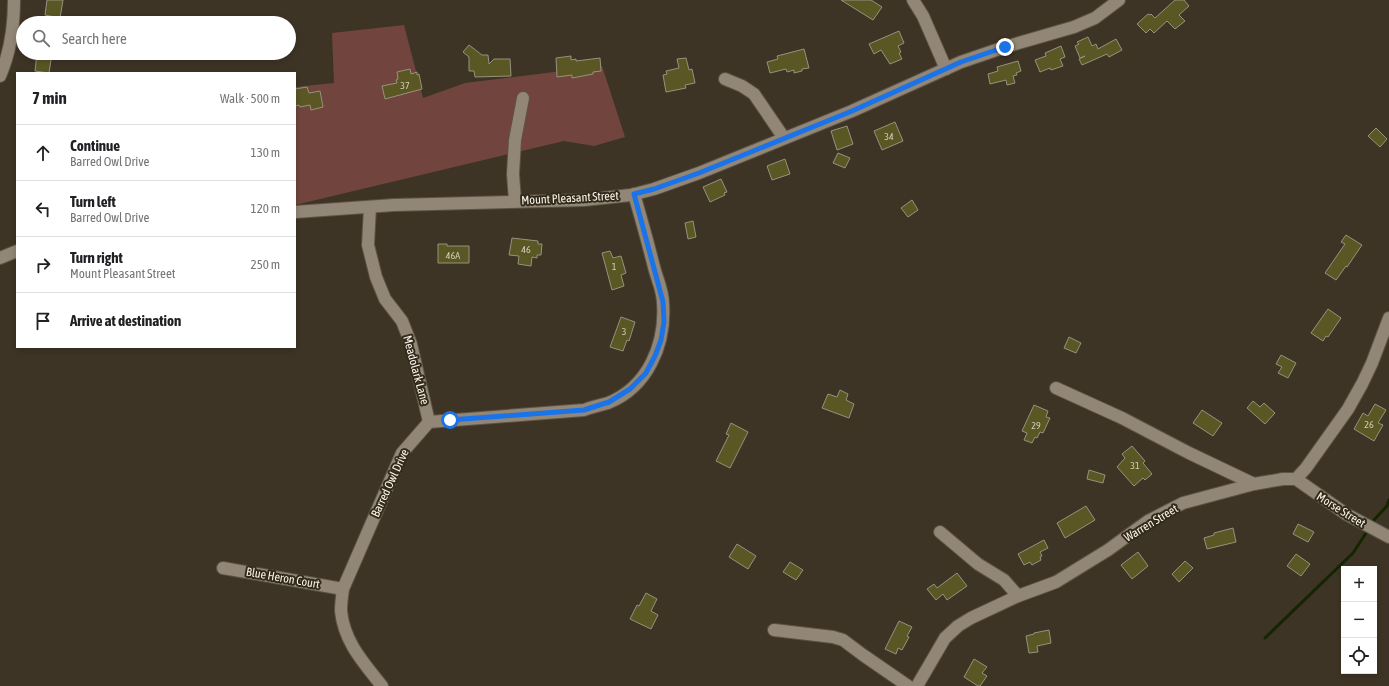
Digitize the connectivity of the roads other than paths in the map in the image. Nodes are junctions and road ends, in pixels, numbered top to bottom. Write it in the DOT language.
graph roads {
  1 [pos="14,0"];
  2 [pos="913,0"];
  3 [pos="1119,0"];
  4 [pos="946,69"];
  5 [pos="0,76"];
  6 [pos="725,79"];
  7 [pos="523,98"];
  8 [pos="784,138"];
  9 [pos="634,194"];
  10 [pos="515,201"];
  11 [pos="370,207"];
  12 [pos="296,212"];
  13 [pos="16,251"];
  14 [pos="0,258"];
  15 [pos="1389,318"];
  16 [pos="1056,388"];
  17 [pos="429,422"];
  18 [pos="1296,479"];
  19 [pos="1254,484"];
  20 [pos="940,532"];
  21 [pos="1389,536"];
  22 [pos="223,568"];
  23 [pos="343,589"];
  24 [pos="1018,596"];
  25 [pos="774,630"];
  26 [pos="382,686"];
  27 [pos="908,686"];
  28 [pos="917,686"];
  1 -- 5 [label="street"];
  2 -- 4 [label="street"];
  3 -- 4 [label="street, Mount Pleasant Street"];
  4 -- 8 [label="street, Mount Pleasant Street"];
  6 -- 8 [label="street"];
  7 -- 10 [label="street"];
  8 -- 9 [label="street, Mount Pleasant Street"];
  9 -- 10 [label="street, Mount Pleasant Street"];
  9 -- 17 [label="street"];
  10 -- 11 [label="street, Mount Pleasant Street"];
  11 -- 12 [label="street, Mount Pleasant Street"];
  11 -- 17 [label="street, Meadolark Lane"];
  13 -- 14 [label="street"];
  15 -- 18 [label="street"];
  16 -- 19 [label="street"];
  17 -- 23 [label="street, Barred Owl Drive"];
  18 -- 19 [label="street, Warren Street"];
  18 -- 21 [label="street, Morse Street"];
  19 -- 24 [label="street, Warren Street"];
  20 -- 24 [label="street"];
  22 -- 23 [label="street, Blue Heron Court"];
  23 -- 26 [label="street, Barred Owl Drive"];
  24 -- 28 [label="street, Warren Street"];
  25 -- 27 [label="street"];
}
